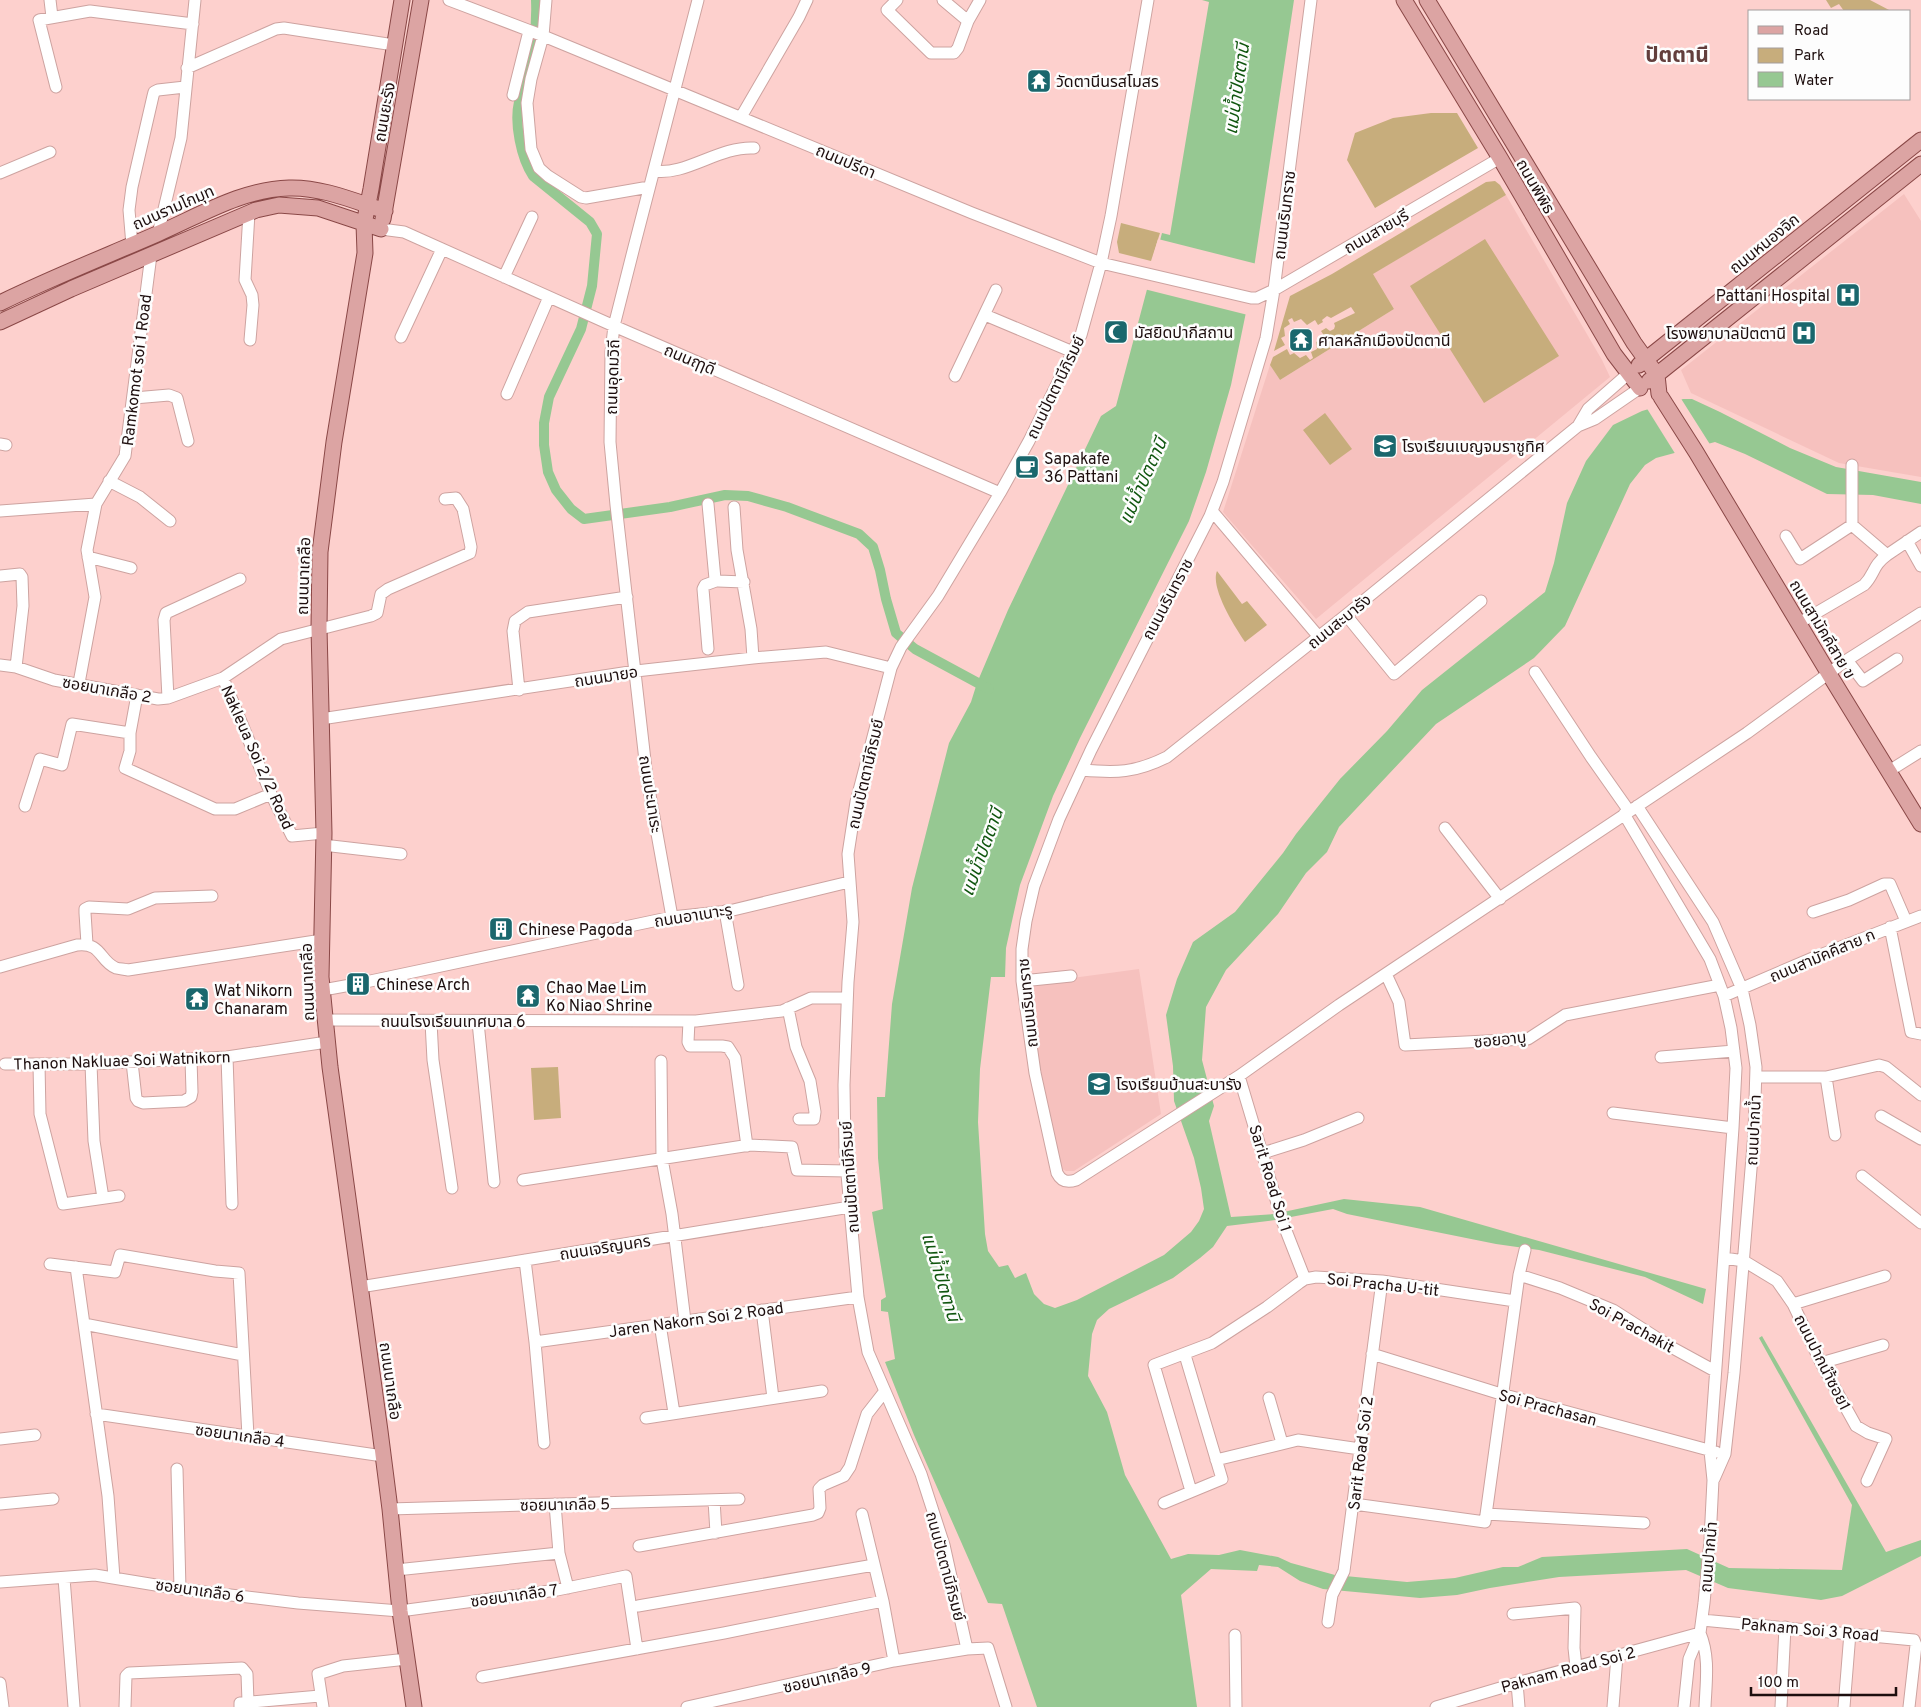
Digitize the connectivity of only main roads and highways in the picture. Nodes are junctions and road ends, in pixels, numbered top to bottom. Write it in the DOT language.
graph roads {
  1 [pos="402,0"];
  2 [pos="421,0"];
  3 [pos="1404,0"];
  4 [pos="1428,0"];
  5 [pos="1448,36"];
  6 [pos="1432,46"];
  7 [pos="1483,92"];
  8 [pos="1466,103"];
  9 [pos="1921,140"];
  10 [pos="1522,157"];
  11 [pos="1502,162"];
  12 [pos="1921,164"];
  13 [pos="1889,166"];
  14 [pos="1900,181"];
  15 [pos="1847,198"];
  16 [pos="368,206"];
  17 [pos="385,211"];
  18 [pos="1860,214"];
  19 [pos="1559,221"];
  20 [pos="364,224"];
  21 [pos="381,229"];
  22 [pos="1542,232"];
  23 [pos="365,254"];
  24 [pos="0,302"];
  25 [pos="0,322"];
  26 [pos="1646,360"];
  27 [pos="1628,374"];
  28 [pos="1657,375"];
  29 [pos="1640,388"];
  30 [pos="1660,396"];
  31 [pos="1921,824"];
  32 [pos="414,1707"];
  1 -- 16 [label="main road, ถนนยะรัง"];
  2 -- 17 [label="main road, ถนนยะรัง"];
  3 -- 6 [label="main road, ถนนพิพิธ"];
  4 -- 5 [label="main road, ถนนพิพิธ"];
  5 -- 6 [label="main road"];
  5 -- 7 [label="main road, ถนนพิพิธ"];
  6 -- 8 [label="main road, ถนนพิพิธ"];
  7 -- 8 [label="main road"];
  7 -- 10 [label="main road, ถนนพิพิธ"];
  8 -- 11 [label="main road, ถนนพิพิธ"];
  9 -- 13 [label="main road, ถนนหนองจิก"];
  10 -- 11 [label="main road"];
  10 -- 19 [label="main road, ถนนพิพิธ"];
  11 -- 22 [label="main road, ถนนพิพิธ"];
  12 -- 14 [label="main road"];
  13 -- 14 [label="main road"];
  13 -- 15 [label="main road, ถนนหนองจิก"];
  14 -- 18 [label="main road"];
  15 -- 18 [label="main road"];
  15 -- 26 [label="main road, ถนนหนองจิก"];
  16 -- 17 [label="main road, ถนนรามโกมุท"];
  16 -- 20 [label="main road, ถนนยะรัง"];
  16 -- 24 [label="main road, ถนนรามโกมุท"];
  17 -- 21 [label="main road, ถนนยะรัง"];
  18 -- 28 [label="main road"];
  19 -- 22 [label="main road"];
  19 -- 26 [label="main road, ถนนพิพิธ"];
  20 -- 21 [label="main road"];
  20 -- 23 [label="main road, ถนนนาเกลือ"];
  20 -- 25 [label="main road"];
  21 -- 23 [label="main road, ถนนนาเกลือ"];
  22 -- 27 [label="main road, ถนนพิพิธ"];
  23 -- 32 [label="main road, ถนนนาเกลือ"];
  26 -- 27 [label="main road, ถนนหนองจิก"];
  26 -- 28 [label="main road, ถนนพิพิธ"];
  27 -- 29 [label="main road, ถนนพิพิธ"];
  28 -- 29 [label="main road"];
  28 -- 30 [label="main road"];
  29 -- 30 [label="main road"];
  30 -- 31 [label="main road, ถนนสามัคคีสาย ข"];
}
